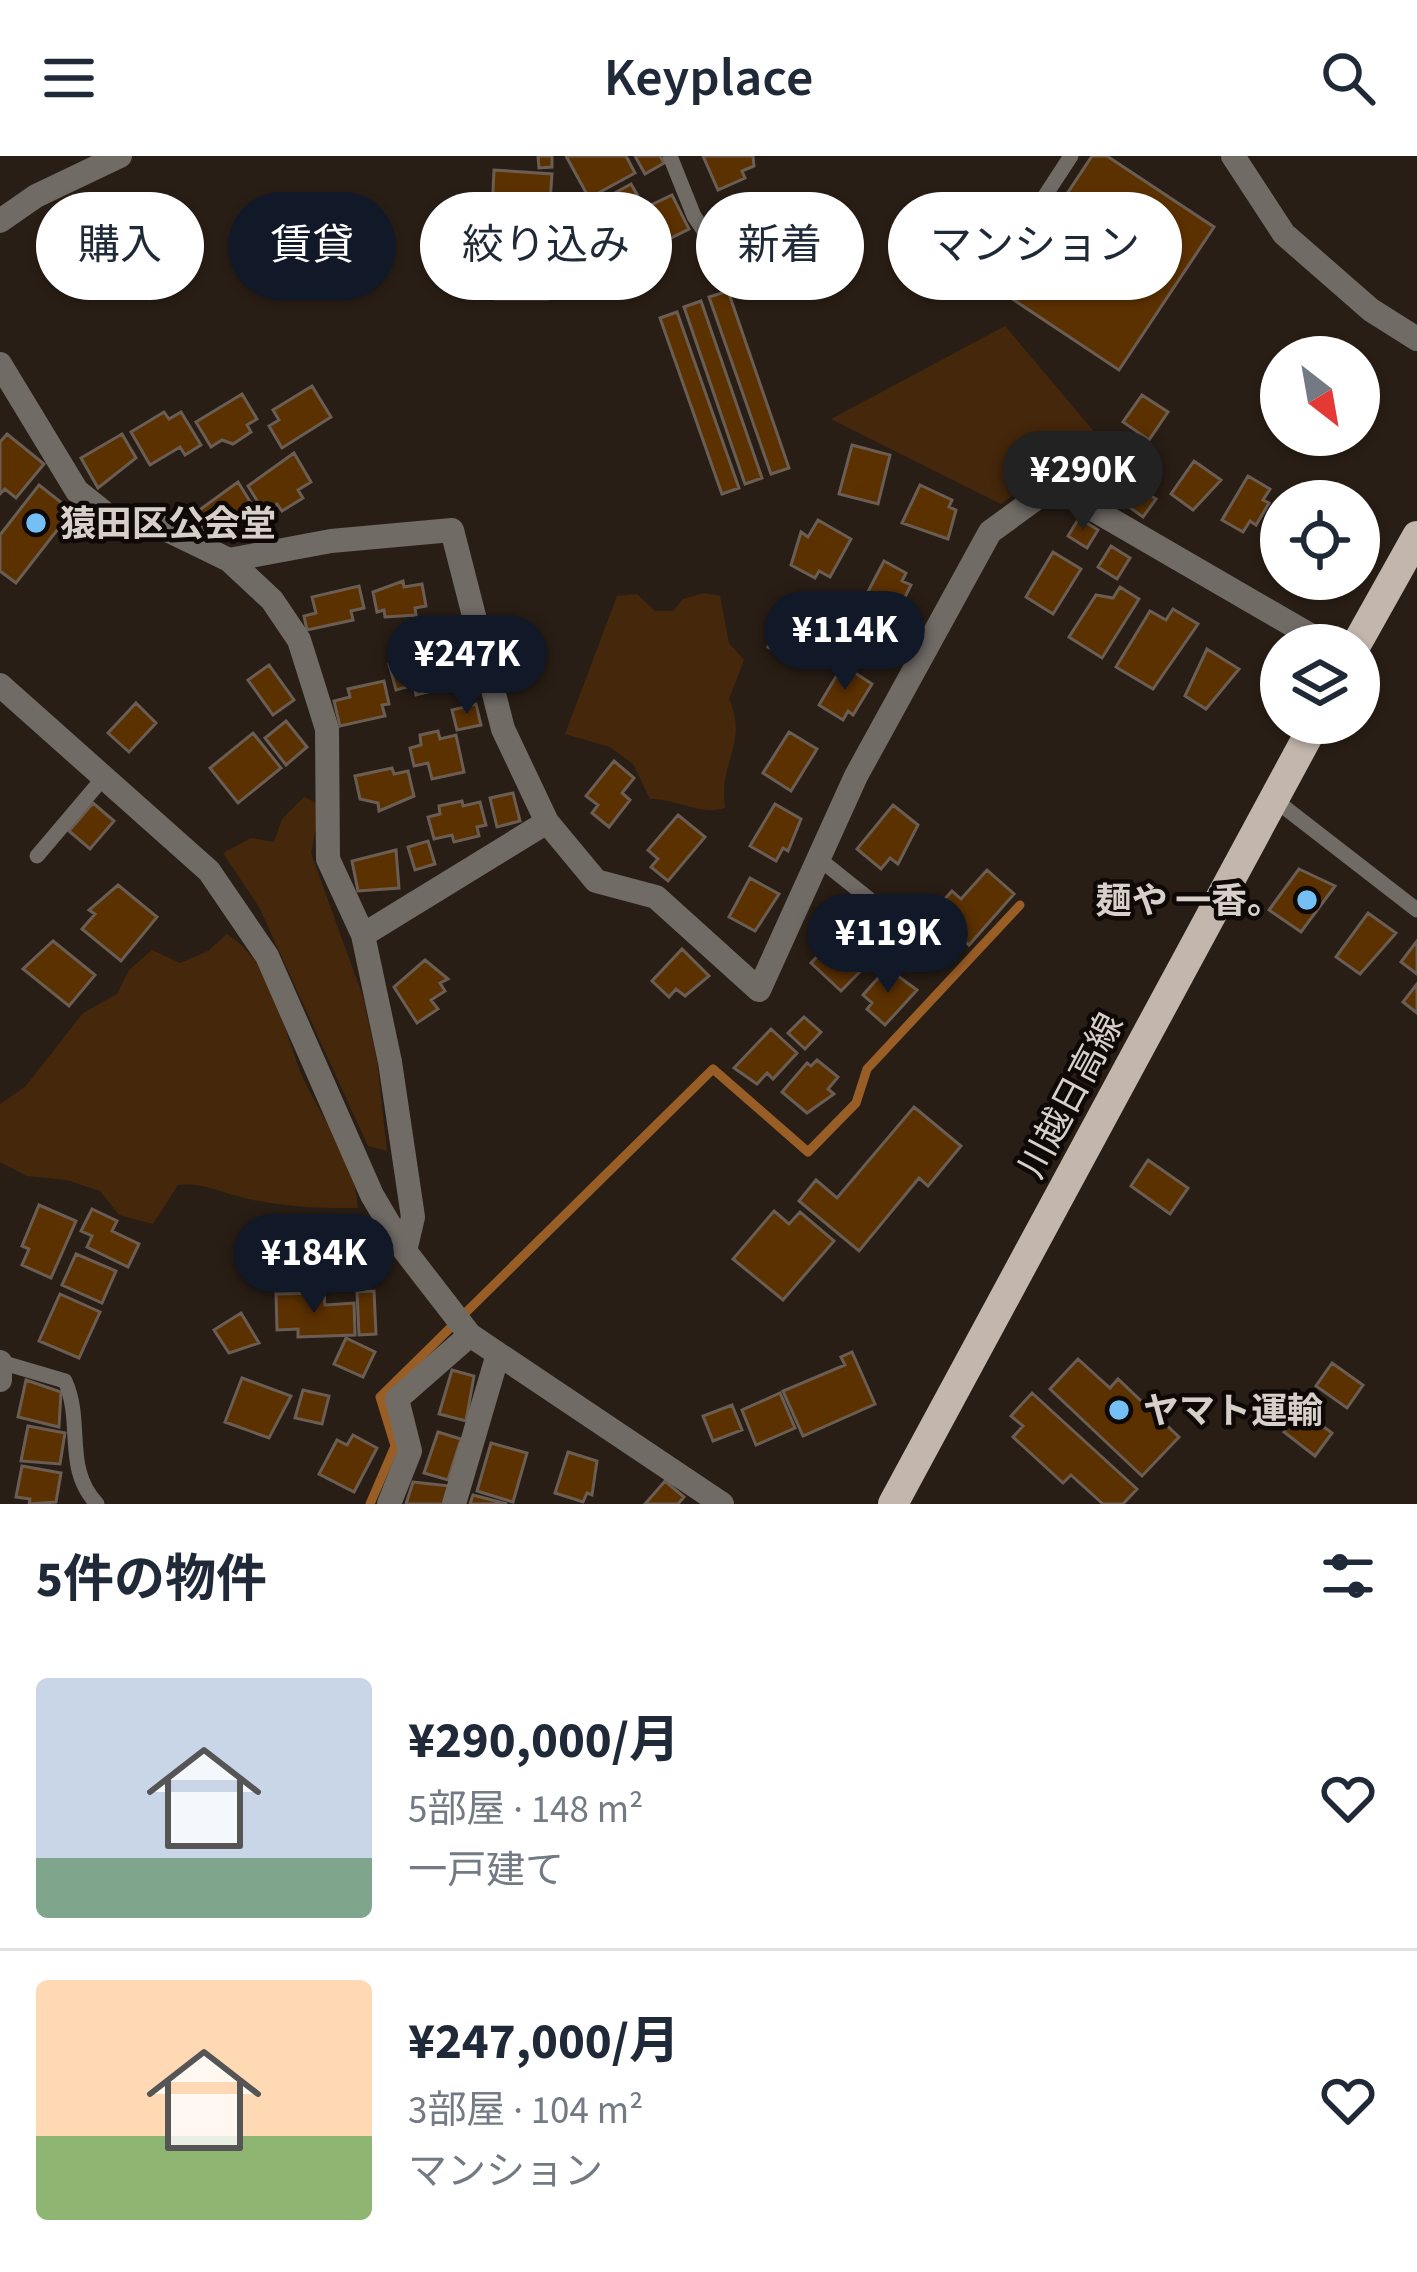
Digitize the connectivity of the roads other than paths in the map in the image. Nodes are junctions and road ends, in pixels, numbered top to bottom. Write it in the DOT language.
graph roads {
  1 [pos="120,156"];
  2 [pos="670,156"];
  3 [pos="1070,156"];
  4 [pos="1233,156"];
  5 [pos="1047,192"];
  6 [pos="696,219"];
  7 [pos="0,221"];
  8 [pos="1417,339"];
  9 [pos="0,364"];
  10 [pos="1417,536"];
  11 [pos="229,560"];
  12 [pos="1291,624"];
  13 [pos="1368,624"];
  14 [pos="0,685"];
  15 [pos="1304,744"];
  16 [pos="104,777"];
  17 [pos="1275,800"];
  18 [pos="547,823"];
  19 [pos="37,856"];
  20 [pos="818,858"];
  21 [pos="1417,910"];
  22 [pos="898,922"];
  23 [pos="363,935"];
  24 [pos="405,1251"];
  25 [pos="470,1335"];
  26 [pos="498,1354"];
  27 [pos="1,1368"];
  28 [pos="97,1504"];
  29 [pos="389,1504"];
  30 [pos="454,1504"];
  31 [pos="722,1504"];
  32 [pos="893,1504"];
  1 -- 7 [label="street"];
  2 -- 6 [label="lane"];
  3 -- 5 [label="lane"];
  4 -- 8 [label="street"];
  9 -- 11 [label="street"];
  10 -- 13 [label="main road"];
  11 -- 18 [label="street"];
  11 -- 23 [label="street"];
  12 -- 20 [label="street"];
  14 -- 16 [label="street"];
  15 -- 17 [label="main road, 川越日高線"];
  16 -- 19 [label="lane"];
  16 -- 24 [label="street"];
  17 -- 21 [label="lane"];
  17 -- 32 [label="main road, 川越日高線"];
  18 -- 20 [label="street"];
  18 -- 23 [label="street"];
  20 -- 22 [label="lane"];
  23 -- 24 [label="street"];
  24 -- 25 [label="street"];
  25 -- 26 [label="street"];
  25 -- 29 [label="street"];
  26 -- 30 [label="street"];
  26 -- 31 [label="street"];
  27 -- 28 [label="lane"];
}
